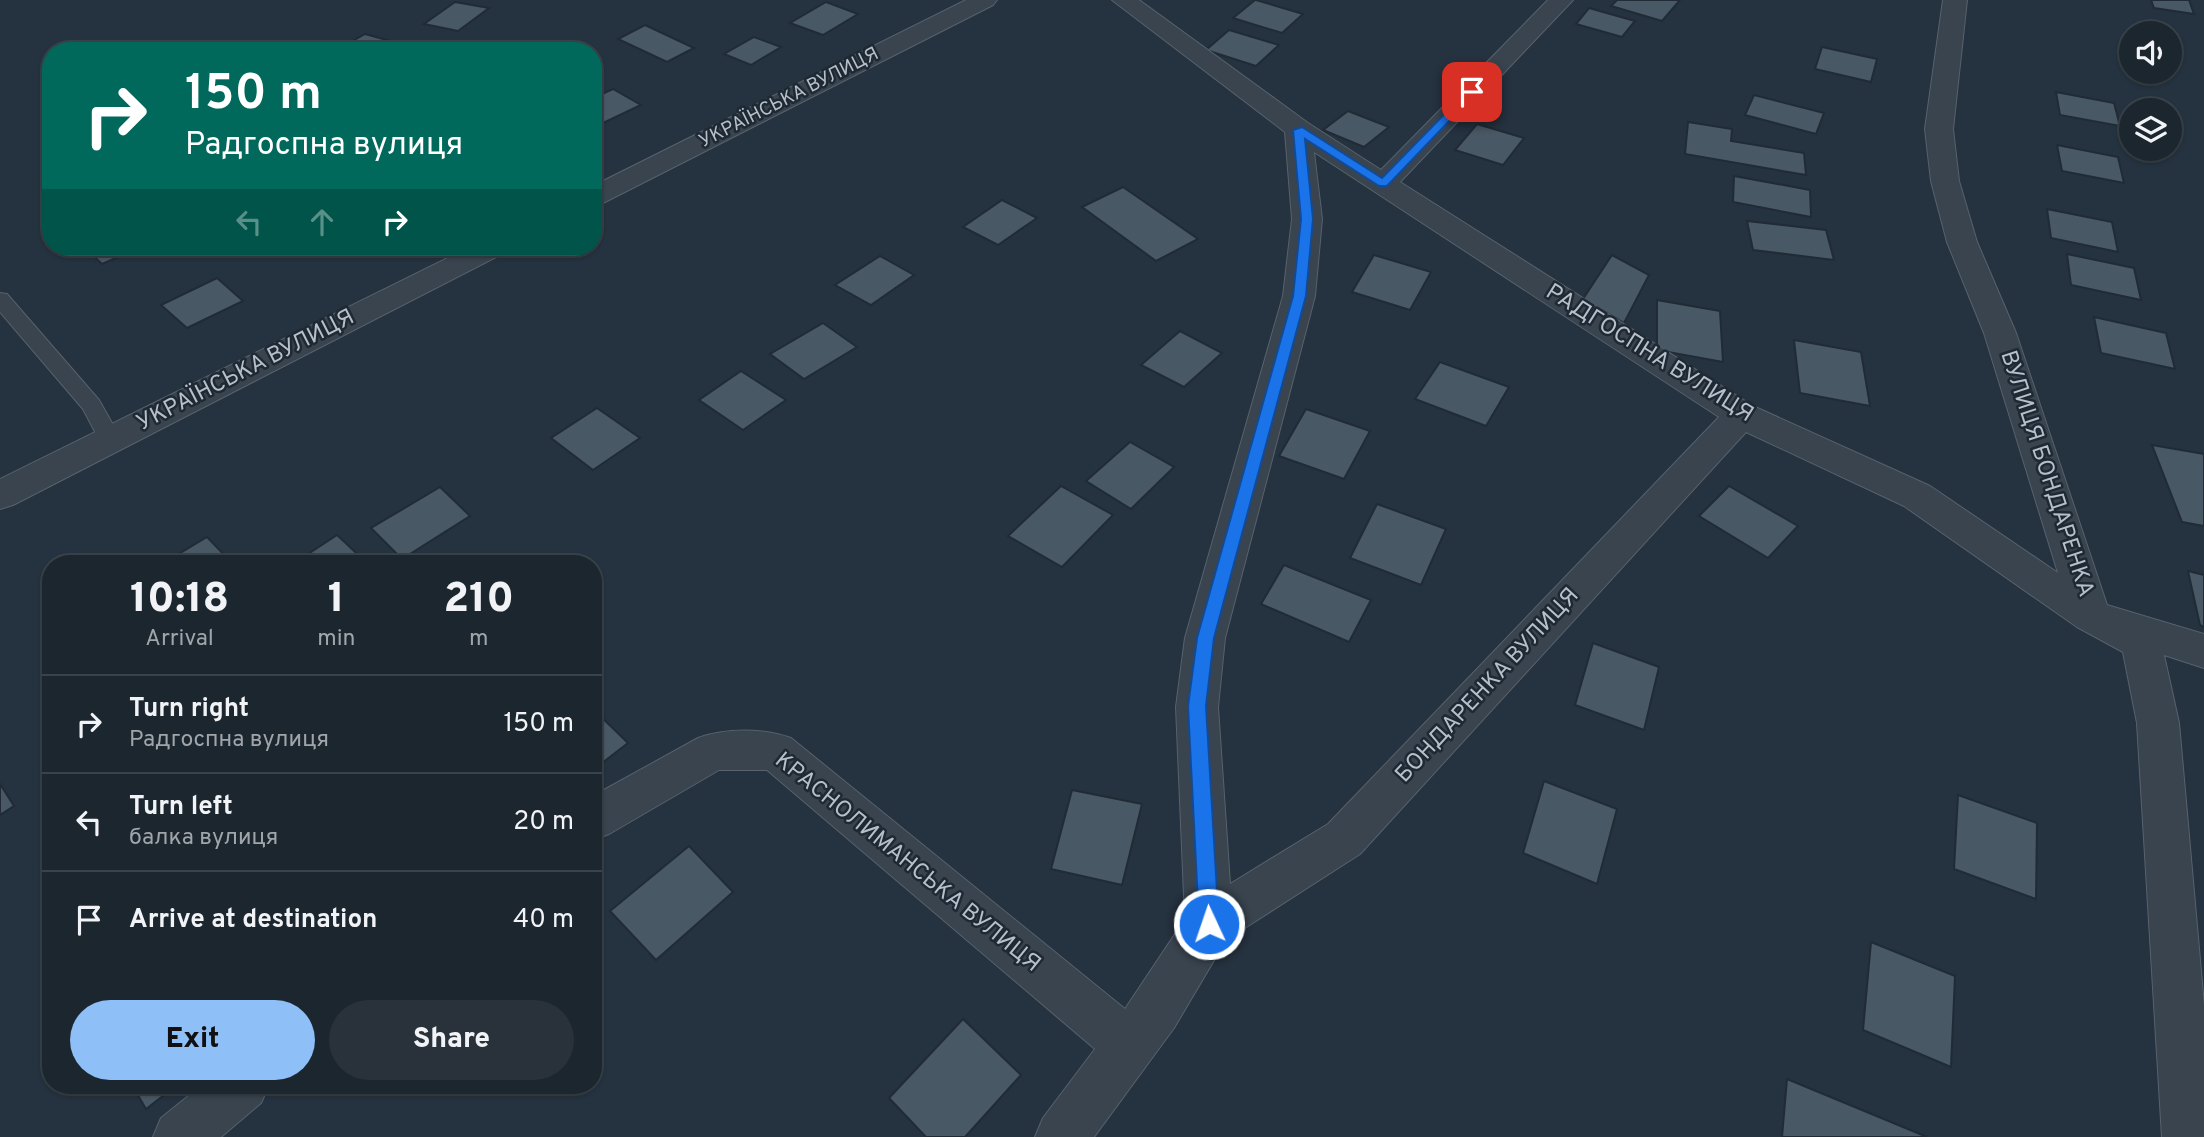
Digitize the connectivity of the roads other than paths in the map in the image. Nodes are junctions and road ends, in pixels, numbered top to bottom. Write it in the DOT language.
graph roads {
  1 [pos="985,0"];
  2 [pos="1124,0"];
  3 [pos="1561,0"];
  4 [pos="1955,0"];
  5 [pos="1298,130"];
  6 [pos="1383,184"];
  7 [pos="602,192"];
  8 [pos="475,256"];
  9 [pos="0,299"];
  10 [pos="1741,415"];
  11 [pos="110,439"];
  12 [pos="0,495"];
  13 [pos="2091,616"];
  14 [pos="2204,651"];
  15 [pos="602,815"];
  16 [pos="1209,924"];
  17 [pos="1129,1045"];
  18 [pos="232,1094"];
  19 [pos="180,1137"];
  20 [pos="1062,1137"];
  21 [pos="2189,1137"];
  1 -- 7 [label="street, УКРАЇНСЬКА ВУЛИЦЯ"];
  2 -- 5 [label="street, РАДГОСПНА ВУЛИЦЯ"];
  3 -- 6 [label="street"];
  4 -- 13 [label="street, ВУЛИЦЯ БОНДАРЕНКА"];
  5 -- 6 [label="street, РАДГОСПНА ВУЛИЦЯ"];
  5 -- 16 [label="street"];
  6 -- 10 [label="street, РАДГОСПНА ВУЛИЦЯ"];
  8 -- 11 [label="street, УКРАЇНСЬКА ВУЛИЦЯ"];
  9 -- 11 [label="lane"];
  10 -- 13 [label="street, РАДГОСПНА ВУЛИЦЯ"];
  10 -- 16 [label="street, БОНДАРЕНКА ВУЛИЦЯ"];
  11 -- 12 [label="street, УКРАЇНСЬКА ВУЛИЦЯ"];
  13 -- 14 [label="street, РАДГОСПНА ВУЛИЦЯ"];
  13 -- 21 [label="street, ВУЛИЦЯ БОНДАРЕНКА"];
  15 -- 17 [label="street, КРАСНОЛИМАНСЬКА ВУЛИЦЯ"];
  16 -- 17 [label="street"];
  17 -- 20 [label="street"];
  18 -- 19 [label="street"];
}
